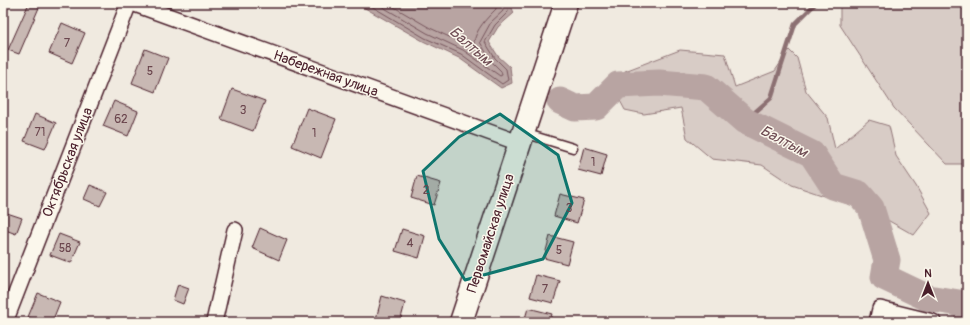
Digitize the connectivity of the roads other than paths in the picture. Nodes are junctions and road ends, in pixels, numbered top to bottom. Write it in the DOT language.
graph roads {
  1 [pos="129,3"];
  2 [pos="132,3"];
  3 [pos="566,3"];
  4 [pos="521,138"];
  5 [pos="573,148"];
  6 [pos="235,230"];
  7 [pos="878,315"];
  8 [pos="6,322"];
  9 [pos="214,322"];
  10 [pos="461,322"];
  11 [pos="933,322"];
  1 -- 8 [label="street, Октябрьская улица"];
  2 -- 4 [label="street, Набережная улица"];
  3 -- 4 [label="main road, Первомайская улица"];
  4 -- 5 [label="lane"];
  4 -- 10 [label="main road, Первомайская улица"];
  6 -- 9 [label="street"];
  7 -- 11 [label="street"];
}
